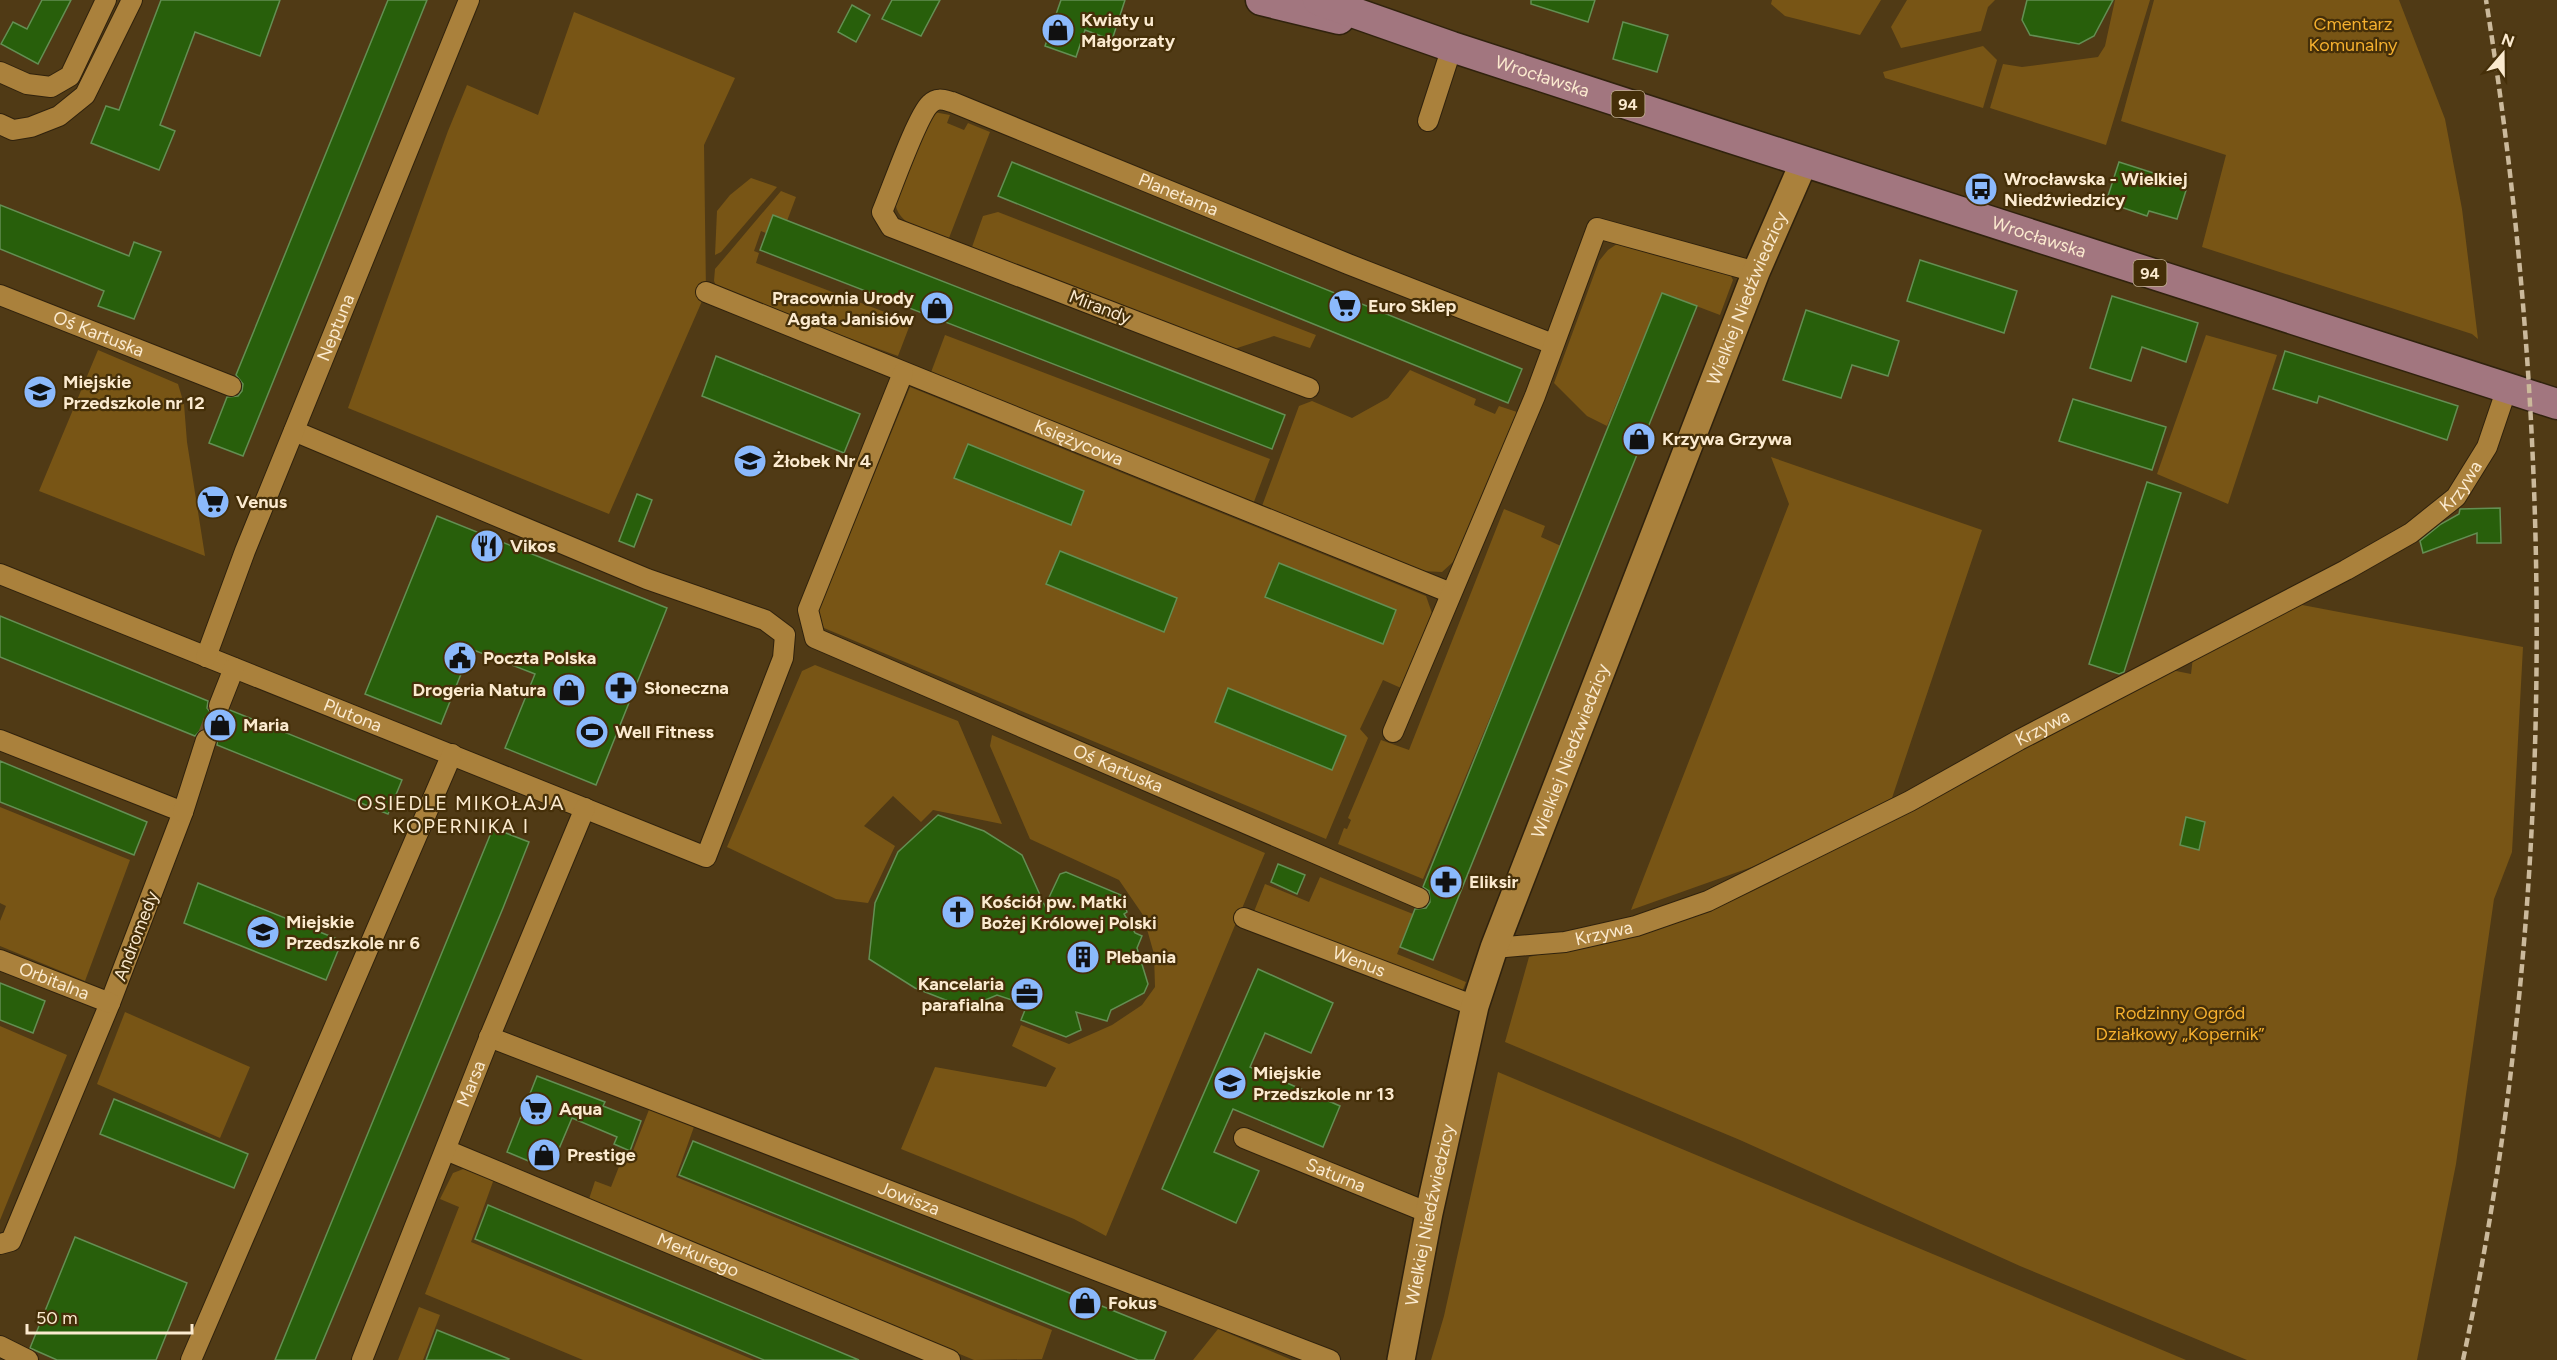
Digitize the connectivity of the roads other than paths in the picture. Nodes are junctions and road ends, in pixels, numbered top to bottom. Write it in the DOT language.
graph roads {
  1 [pos="106,0"];
  2 [pos="132,0"];
  3 [pos="469,0"];
  4 [pos="1261,0"];
  5 [pos="1318,0"];
  6 [pos="1452,47"];
  7 [pos="0,72"];
  8 [pos="1428,121"];
  9 [pos="0,124"];
  10 [pos="1804,162"];
  11 [pos="891,227"];
  12 [pos="1756,272"];
  13 [pos="706,292"];
  14 [pos="0,295"];
  15 [pos="1553,344"];
  16 [pos="903,373"];
  17 [pos="231,386"];
  18 [pos="1309,388"];
  19 [pos="2507,388"];
  20 [pos="2557,404"];
  21 [pos="294,431"];
  22 [pos="0,574"];
  23 [pos="1451,593"];
  24 [pos="206,657"];
  25 [pos="234,668"];
  26 [pos="219,706"];
  27 [pos="1393,732"];
  28 [pos="206,740"];
  29 [pos="0,741"];
  30 [pos="452,754"];
  31 [pos="585,808"];
  32 [pos="183,812"];
  33 [pos="1419,898"];
  34 [pos="1244,918"];
  35 [pos="1494,948"];
  36 [pos="0,960"];
  37 [pos="110,1003"];
  38 [pos="1475,1006"];
  39 [pos="489,1037"];
  40 [pos="1244,1138"];
  41 [pos="446,1150"];
  42 [pos="1429,1213"];
  43 [pos="6,1243"];
  44 [pos="0,1346"];
  45 [pos="28,1360"];
  46 [pos="191,1360"];
  47 [pos="362,1360"];
  48 [pos="950,1360"];
  49 [pos="1330,1360"];
  50 [pos="1401,1360"];
  1 -- 7 [label="street"];
  2 -- 9 [label="street"];
  3 -- 21 [label="street, Neptuna"];
  4 -- 6 [label="main road, Wrocławska / 94"];
  5 -- 6 [label="main road, Wrocławska / 94"];
  6 -- 8 [label="street"];
  6 -- 10 [label="main road, Wrocławska / 94"];
  10 -- 12 [label="street, Wielkiej Niedźwiedzicy"];
  10 -- 19 [label="main road, Wrocławska / 94"];
  11 -- 15 [label="street, Planetarna"];
  11 -- 18 [label="street, Mirandy"];
  12 -- 15 [label="street"];
  12 -- 35 [label="street, Wielkiej Niedźwiedzicy"];
  13 -- 16 [label="street, Księżycowa"];
  14 -- 17 [label="street, Oś Kartuska"];
  15 -- 23 [label="street"];
  16 -- 23 [label="street, Księżycowa"];
  16 -- 33 [label="street, Oś Kartuska"];
  19 -- 20 [label="main road, Wrocławska / 94"];
  19 -- 35 [label="street, Krzywa"];
  21 -- 24 [label="street, Neptuna"];
  21 -- 31 [label="street, Plutona"];
  22 -- 24 [label="street, Plutona"];
  23 -- 27 [label="street"];
  24 -- 25 [label="street, Plutona"];
  25 -- 26 [label="street"];
  25 -- 30 [label="street, Plutona"];
  28 -- 32 [label="street, Andromedy"];
  29 -- 32 [label="street"];
  30 -- 31 [label="street, Plutona"];
  30 -- 46 [label="street"];
  31 -- 39 [label="street, Marsa"];
  32 -- 37 [label="street, Andromedy"];
  34 -- 38 [label="street, Wenus"];
  35 -- 38 [label="street, Wielkiej Niedźwiedzicy"];
  36 -- 37 [label="street, Orbitalna"];
  37 -- 43 [label="street, Andromedy"];
  38 -- 42 [label="street, Wielkiej Niedźwiedzicy"];
  39 -- 41 [label="street, Marsa"];
  39 -- 49 [label="street, Jowisza"];
  40 -- 42 [label="street, Saturna"];
  41 -- 47 [label="street, Marsa"];
  41 -- 48 [label="street, Merkurego"];
  42 -- 50 [label="street, Wielkiej Niedźwiedzicy"];
  44 -- 45 [label="street"];
}
